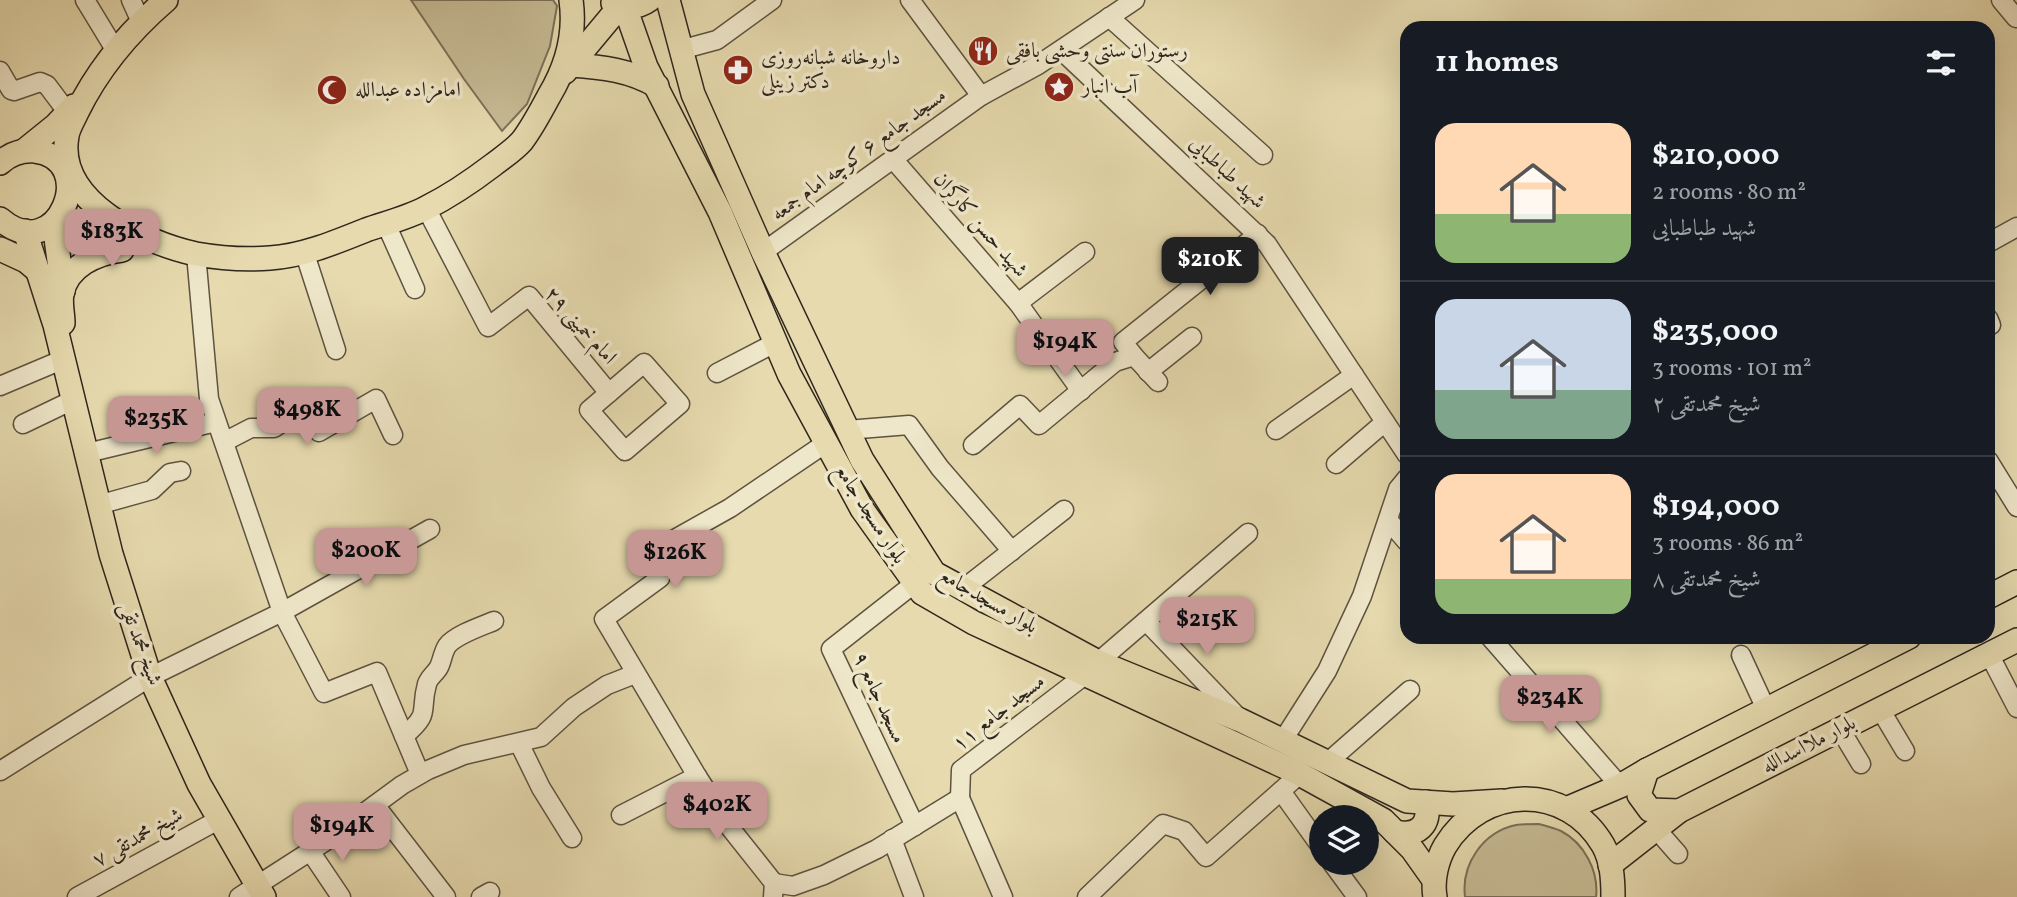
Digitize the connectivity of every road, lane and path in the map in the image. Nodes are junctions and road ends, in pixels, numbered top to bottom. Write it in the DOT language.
graph roads {
  1 [pos="86,0"];
  2 [pos="131,0"];
  3 [pos="166,0"];
  4 [pos="570,0"];
  5 [pos="649,0"];
  6 [pos="668,0"];
  7 [pos="772,0"];
  8 [pos="910,0"];
  9 [pos="1135,0"];
  10 [pos="2001,0"];
  11 [pos="618,4"];
  12 [pos="1109,17"];
  13 [pos="2017,18"];
  14 [pos="141,22"];
  15 [pos="680,50"];
  16 [pos="1061,50"];
  17 [pos="116,51"];
  18 [pos="0,71"];
  19 [pos="565,72"];
  20 [pos="652,77"];
  21 [pos="89,88"];
  22 [pos="981,96"];
  23 [pos="68,113"];
  24 [pos="25,150"];
  25 [pos="1263,155"];
  26 [pos="893,159"];
  27 [pos="0,163"];
  28 [pos="426,208"];
  29 [pos="55,222"];
  30 [pos="386,224"];
  31 [pos="8,226"];
  32 [pos="2017,227"];
  33 [pos="1258,234"];
  34 [pos="1995,239"];
  35 [pos="0,249"];
  36 [pos="122,250"];
  37 [pos="304,251"];
  38 [pos="189,252"];
  39 [pos="763,252"];
  40 [pos="1085,252"];
  41 [pos="38,271"];
  42 [pos="415,289"];
  43 [pos="63,291"];
  44 [pos="1018,303"];
  45 [pos="1192,337"];
  46 [pos="775,343"];
  47 [pos="336,350"];
  48 [pos="1135,356"];
  49 [pos="65,365"];
  50 [pos="717,373"];
  51 [pos="1354,375"];
  52 [pos="0,386"];
  53 [pos="1082,391"];
  54 [pos="609,393"];
  55 [pos="73,400"];
  56 [pos="216,422"];
  57 [pos="1385,422"];
  58 [pos="23,424"];
  59 [pos="847,430"];
  60 [pos="1276,430"];
  61 [pos="393,435"];
  62 [pos="224,442"];
  63 [pos="826,443"];
  64 [pos="973,445"];
  65 [pos="1400,445"];
  66 [pos="87,453"];
  67 [pos="1336,464"];
  68 [pos="181,471"];
  69 [pos="1995,472"];
  70 [pos="1400,487"];
  71 [pos="98,505"];
  72 [pos="2017,508"];
  73 [pos="1064,510"];
  74 [pos="1388,520"];
  75 [pos="430,529"];
  76 [pos="1248,533"];
  77 [pos="1400,534"];
  78 [pos="1012,551"];
  79 [pos="2017,582"];
  80 [pos="915,583"];
  81 [pos="963,589"];
  82 [pos="1995,593"];
  83 [pos="282,612"];
  84 [pos="494,621"];
  85 [pos="1146,621"];
  86 [pos="2017,640"];
  87 [pos="1496,644"];
  88 [pos="1895,644"];
  89 [pos="1989,654"];
  90 [pos="1741,655"];
  91 [pos="1091,669"];
  92 [pos="635,674"];
  93 [pos="150,677"];
  94 [pos="1410,690"];
  95 [pos="2017,708"];
  96 [pos="1766,709"];
  97 [pos="1880,709"];
  98 [pos="1240,720"];
  99 [pos="1840,729"];
  100 [pos="404,736"];
  101 [pos="1283,740"];
  102 [pos="519,743"];
  103 [pos="1905,751"];
  104 [pos="1328,762"];
  105 [pos="1861,764"];
  106 [pos="1647,769"];
  107 [pos="0,771"];
  108 [pos="420,774"];
  109 [pos="1300,774"];
  110 [pos="697,776"];
  111 [pos="1620,786"];
  112 [pos="1281,791"];
  113 [pos="960,798"];
  114 [pos="1502,801"];
  115 [pos="1426,802"];
  116 [pos="374,805"];
  117 [pos="1566,809"];
  118 [pos="1679,811"];
  119 [pos="621,815"];
  120 [pos="220,820"];
  121 [pos="915,826"];
  122 [pos="1657,830"];
  123 [pos="1309,831"];
  124 [pos="1395,832"];
  125 [pos="572,838"];
  126 [pos="892,839"];
  127 [pos="310,851"];
  128 [pos="1678,854"];
  129 [pos="1611,869"];
  130 [pos="1341,875"];
  131 [pos="773,890"];
  132 [pos="1432,891"];
  133 [pos="253,893"];
  134 [pos="1092,895"];
  135 [pos="77,897"];
  136 [pos="341,897"];
  137 [pos="446,897"];
  138 [pos="914,897"];
  139 [pos="1003,897"];
  140 [pos="1357,897"];
  141 [pos="1613,897"];
  142 [pos="1632,897"];
  1 -- 17 [label="street"];
  2 -- 14 [label="street"];
  3 -- 14 [label="main road"];
  4 -- 19 [label="main road"];
  5 -- 11 [label="main road"];
  6 -- 15 [label="main road, بلوار مسجدجامع"];
  7 -- 15 [label="street"];
  8 -- 22 [label="street"];
  9 -- 12 [label="street, مسجد جامع ۶ کوچه امام جمعه"];
  10 -- 13 [label="street"];
  11 -- 19 [label="main road"];
  11 -- 20 [label="main road, بلوار مسجد جامع"];
  12 -- 16 [label="street, مسجد جامع ۶ کوچه امام جمعه"];
  12 -- 25 [label="street"];
  14 -- 17 [label="main road"];
  15 -- 20 [label="main road"];
  15 -- 39 [label="main road, بلوار مسجدجامع"];
  16 -- 22 [label="street, مسجد جامع ۶ کوچه امام جمعه"];
  16 -- 33 [label="street, شهید طباطبایی"];
  17 -- 21 [label="main road"];
  18 -- 23 [label="street"];
  19 -- 20 [label="main road"];
  19 -- 28 [label="main road"];
  20 -- 46 [label="main road, بلوار مسجد جامع"];
  21 -- 23 [label="main road"];
  21 -- 38 [label="main road"];
  22 -- 26 [label="street, مسجد جامع ۶ کوچه امام جمعه"];
  23 -- 24 [label="main road"];
  24 -- 27 [label="main road"];
  24 -- 29 [label="main road"];
  26 -- 39 [label="street, مسجد جامع ۶ کوچه امام جمعه"];
  26 -- 44 [label="street, شهید حسن کارگران"];
  28 -- 30 [label="main road"];
  28 -- 54 [label="street, امام خمینی ۲۹"];
  29 -- 31 [label="main road"];
  29 -- 36 [label="main road"];
  29 -- 43 [label="main road"];
  30 -- 37 [label="main road"];
  30 -- 42 [label="street"];
  31 -- 41 [label="main road"];
  32 -- 34 [label="street"];
  33 -- 48 [label="street"];
  33 -- 51 [label="street, شهید طباطبایی"];
  35 -- 41 [label="main road"];
  36 -- 38 [label="main road"];
  36 -- 43 [label="main road"];
  37 -- 38 [label="main road"];
  37 -- 47 [label="street"];
  38 -- 56 [label="street"];
  39 -- 59 [label="main road, بلوار مسجدجامع"];
  40 -- 44 [label="street"];
  41 -- 49 [label="main road"];
  43 -- 49 [label="main road"];
  44 -- 53 [label="street, شهید حسن کارگران"];
  45 -- 48 [label="street"];
  46 -- 50 [label="street"];
  46 -- 63 [label="main road, بلوار مسجد جامع"];
  48 -- 53 [label="street"];
  49 -- 52 [label="street"];
  49 -- 55 [label="main road, شیخ محمد تقی"];
  51 -- 57 [label="street, شهید طباطبایی"];
  51 -- 60 [label="street"];
  53 -- 64 [label="street"];
  54 -- 54 [label="street"];
  55 -- 58 [label="street"];
  55 -- 66 [label="main road, شیخ محمد تقی"];
  56 -- 62 [label="street"];
  56 -- 66 [label="street"];
  57 -- 65 [label="street, شهید طباطبایی"];
  57 -- 67 [label="street"];
  59 -- 78 [label="street"];
  59 -- 81 [label="main road, بلوار مسجدجامع"];
  61 -- 62 [label="street"];
  62 -- 83 [label="street"];
  63 -- 80 [label="main road, بلوار مسجد جامع"];
  63 -- 92 [label="street"];
  66 -- 71 [label="main road, شیخ محمد تقی"];
  68 -- 71 [label="street"];
  69 -- 72 [label="street"];
  70 -- 74 [label="street"];
  71 -- 93 [label="main road, شیخ محمد تقی"];
  73 -- 78 [label="street"];
  74 -- 77 [label="street"];
  74 -- 101 [label="street"];
  75 -- 83 [label="street"];
  76 -- 85 [label="street"];
  78 -- 81 [label="street"];
  79 -- 82 [label="main road"];
  80 -- 91 [label="main road, بلوار مسجد جامع"];
  80 -- 121 [label="street, مسجد جامع ۹"];
  81 -- 91 [label="main road, بلوار مسجدجامع"];
  83 -- 93 [label="street"];
  83 -- 100 [label="street"];
  84 -- 100 [label="street"];
  85 -- 91 [label="street"];
  85 -- 98 [label="street"];
  86 -- 89 [label="main road, بلوار ملااسدالله"];
  87 -- 111 [label="street"];
  88 -- 96 [label="main road"];
  89 -- 95 [label="street"];
  89 -- 97 [label="main road, بلوار ملااسدالله"];
  90 -- 96 [label="street"];
  91 -- 98 [label="main road, بلوار مسجدجامع"];
  91 -- 109 [label="main road, بلوار مسجد جامع"];
  91 -- 113 [label="street, مسجد جامع ۱۱"];
  92 -- 102 [label="street"];
  92 -- 110 [label="street"];
  93 -- 107 [label="street"];
  93 -- 120 [label="main road, شیخ محمد تقی"];
  94 -- 104 [label="street"];
  96 -- 106 [label="main road"];
  97 -- 99 [label="main road, بلوار ملااسدالله"];
  97 -- 103 [label="street"];
  98 -- 101 [label="main road, بلوار مسجدجامع"];
  99 -- 105 [label="street"];
  99 -- 118 [label="main road, بلوار ملااسدالله"];
  100 -- 108 [label="street"];
  101 -- 104 [label="main road, بلوار مسجدجامع"];
  102 -- 108 [label="street"];
  102 -- 125 [label="street"];
  104 -- 115 [label="main road, بلوار مسجدجامع"];
  106 -- 111 [label="main road"];
  106 -- 118 [label="main road"];
  108 -- 116 [label="street"];
  109 -- 112 [label="street"];
  109 -- 124 [label="main road, بلوار مسجد جامع"];
  110 -- 119 [label="street"];
  110 -- 131 [label="street"];
  111 -- 117 [label="main road"];
  112 -- 123 [label="street"];
  112 -- 134 [label="street"];
  113 -- 121 [label="street"];
  113 -- 139 [label="street"];
  114 -- 115 [label="main road, بلوار مسجدجامع"];
  114 -- 117 [label="main road, بلوار مسجدجامع"];
  114 -- 132 [label="main road"];
  115 -- 124 [label="main road"];
  116 -- 127 [label="street"];
  116 -- 137 [label="street"];
  117 -- 129 [label="main road"];
  118 -- 122 [label="main road, بلوار ملااسدالله"];
  120 -- 133 [label="main road, شیخ محمد تقی"];
  120 -- 135 [label="street, شیخ محمدتقی ۷"];
  121 -- 126 [label="street"];
  122 -- 128 [label="street"];
  122 -- 129 [label="main road, بلوار ملااسدالله"];
  124 -- 132 [label="main road, بلوار مسجد جامع"];
  126 -- 131 [label="street"];
  126 -- 138 [label="street"];
  127 -- 133 [label="street"];
  127 -- 136 [label="street"];
  129 -- 141 [label="main road"];
  129 -- 142 [label="main road"];
  130 -- 140 [label="street"];
}
